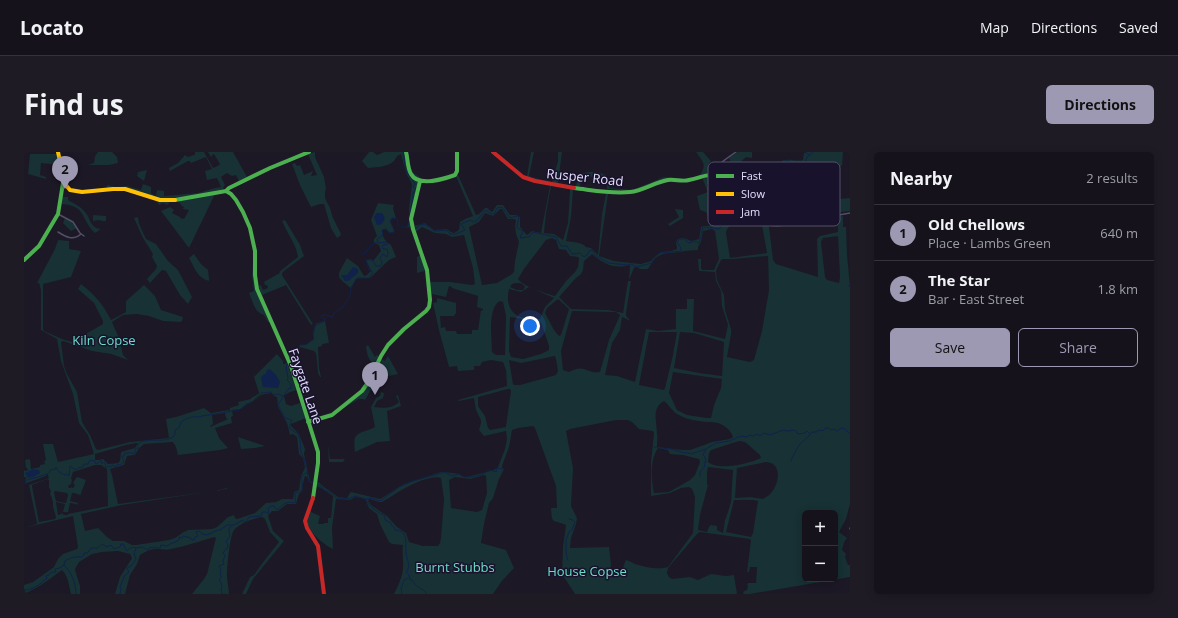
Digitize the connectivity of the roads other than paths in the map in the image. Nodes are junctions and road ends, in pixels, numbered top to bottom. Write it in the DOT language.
graph roads {
  1 [pos="58,152"];
  2 [pos="309,152"];
  3 [pos="406,152"];
  4 [pos="457,152"];
  5 [pos="493,152"];
  6 [pos="736,152"];
  7 [pos="723,162"];
  8 [pos="708,175"];
  9 [pos="420,181"];
  10 [pos="65,182"];
  11 [pos="226,191"];
  12 [pos="850,213"];
  13 [pos="58,214"];
  14 [pos="840,215"];
  15 [pos="58,232"];
  16 [pos="81,234"];
  17 [pos="84,236"];
  18 [pos="24,260"];
  19 [pos="308,422"];
  20 [pos="324,594"];
  1 -- 10 [label="street"];
  2 -- 11 [label="street"];
  3 -- 9 [label="street"];
  4 -- 9 [label="street"];
  5 -- 8 [label="street, Rusper Road"];
  6 -- 7 [label="street"];
  9 -- 19 [label="street"];
  10 -- 11 [label="street"];
  10 -- 13 [label="street"];
  11 -- 19 [label="street, Faygate Lane"];
  12 -- 14 [label="street"];
  13 -- 16 [label="street"];
  13 -- 18 [label="street"];
  15 -- 16 [label="street"];
  16 -- 17 [label="street"];
  19 -- 20 [label="street, Faygate Lane"];
}
